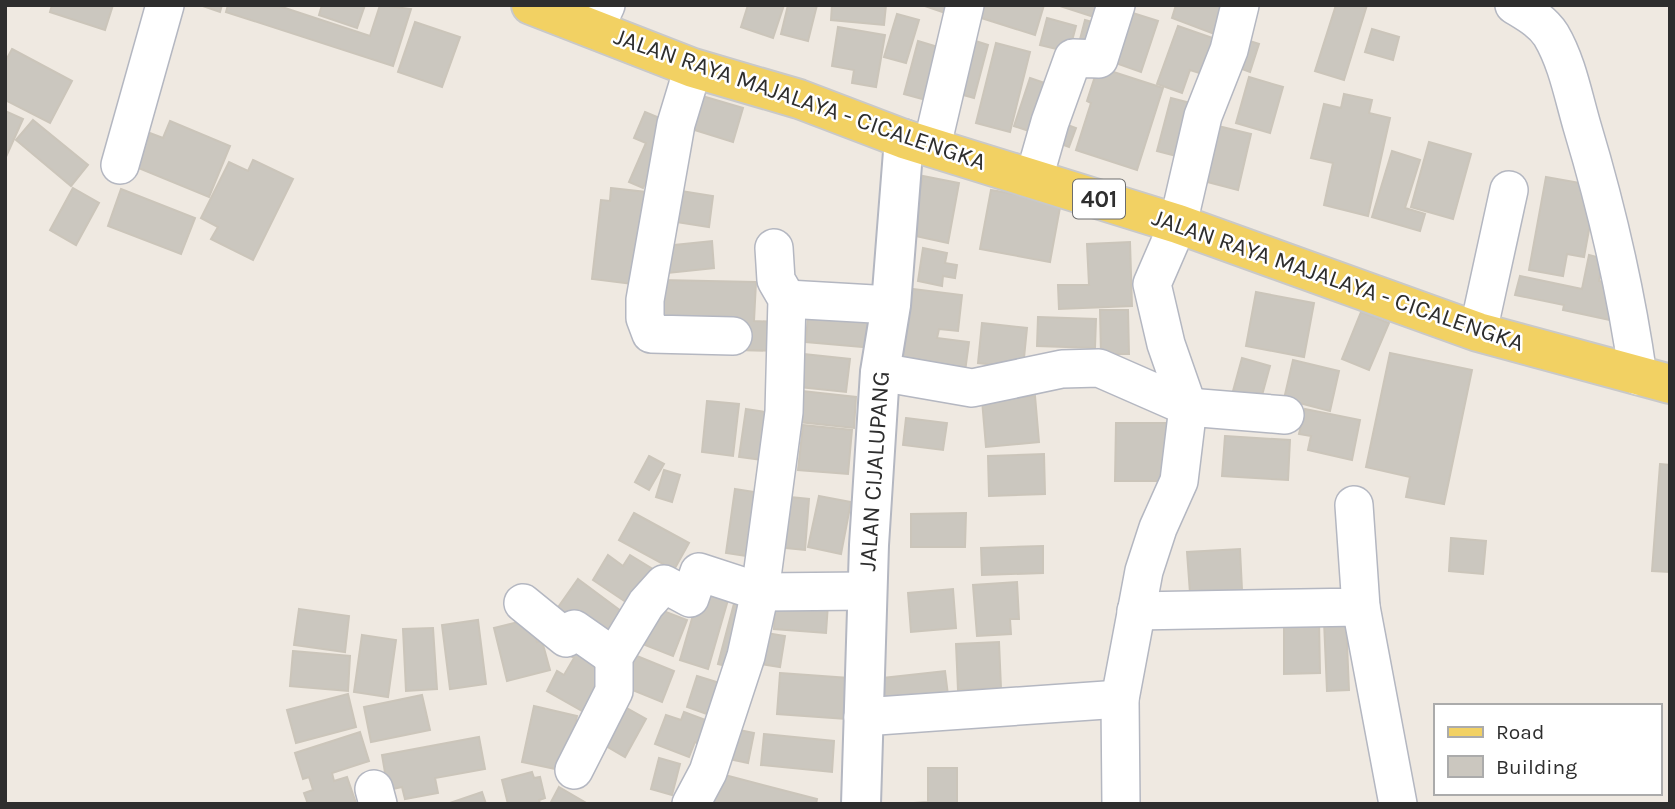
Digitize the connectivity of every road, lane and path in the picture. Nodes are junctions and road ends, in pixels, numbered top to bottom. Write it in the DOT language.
graph roads {
  1 [pos="165,5"];
  2 [pos="531,5"];
  3 [pos="965,5"];
  4 [pos="1116,5"];
  5 [pos="1240,5"];
  6 [pos="1514,5"];
  7 [pos="600,17"];
  8 [pos="693,68"];
  9 [pos="918,142"];
  10 [pos="120,165"];
  11 [pos="1034,178"];
  12 [pos="1509,190"];
  13 [pos="1178,224"];
  14 [pos="774,248"];
  15 [pos="787,299"];
  16 [pos="891,305"];
  17 [pos="1478,332"];
  18 [pos="733,336"];
  19 [pos="880,372"];
  20 [pos="1654,380"];
  21 [pos="1188,407"];
  22 [pos="1285,415"];
  23 [pos="1354,505"];
  24 [pos="866,591"];
  25 [pos="760,592"];
  26 [pos="523,603"];
  27 [pos="1362,607"];
  28 [pos="1136,611"];
  29 [pos="614,657"];
  30 [pos="1120,699"];
  31 [pos="863,718"];
  32 [pos="574,770"];
  33 [pos="691,804"];
  34 [pos="861,804"];
  35 [pos="1121,804"];
  36 [pos="1398,804"];
  1 -- 10 [label="street"];
  2 -- 7 [label="main road, JALAN RAYA MAJALAYA - CICALENGKA / 401"];
  3 -- 9 [label="street"];
  4 -- 11 [label="street"];
  5 -- 13 [label="street"];
  6 -- 20 [label="street"];
  7 -- 8 [label="main road, JALAN RAYA MAJALAYA - CICALENGKA / 401"];
  8 -- 9 [label="main road, JALAN RAYA MAJALAYA - CICALENGKA / 401"];
  8 -- 18 [label="street"];
  9 -- 11 [label="main road, JALAN RAYA MAJALAYA - CICALENGKA / 401"];
  9 -- 16 [label="street, JALAN CIJALUPANG"];
  11 -- 13 [label="main road, JALAN RAYA MAJALAYA - CICALENGKA / 401"];
  12 -- 17 [label="street"];
  13 -- 17 [label="main road, JALAN RAYA MAJALAYA - CICALENGKA / 401"];
  13 -- 21 [label="street"];
  14 -- 15 [label="street"];
  15 -- 16 [label="street"];
  15 -- 25 [label="street"];
  16 -- 19 [label="street, JALAN CIJALUPANG"];
  17 -- 20 [label="main road, JALAN RAYA MAJALAYA - CICALENGKA / 401"];
  19 -- 21 [label="street"];
  19 -- 24 [label="street, JALAN CIJALUPANG"];
  21 -- 22 [label="street"];
  21 -- 28 [label="street"];
  23 -- 27 [label="street"];
  24 -- 25 [label="street"];
  24 -- 31 [label="street, JALAN CIJALUPANG"];
  25 -- 29 [label="street"];
  25 -- 33 [label="street"];
  26 -- 29 [label="street"];
  27 -- 28 [label="street"];
  27 -- 36 [label="street"];
  28 -- 30 [label="street"];
  29 -- 32 [label="street"];
  30 -- 31 [label="street"];
  30 -- 35 [label="street"];
  31 -- 34 [label="street, JALAN CIJALUPANG"];
}
